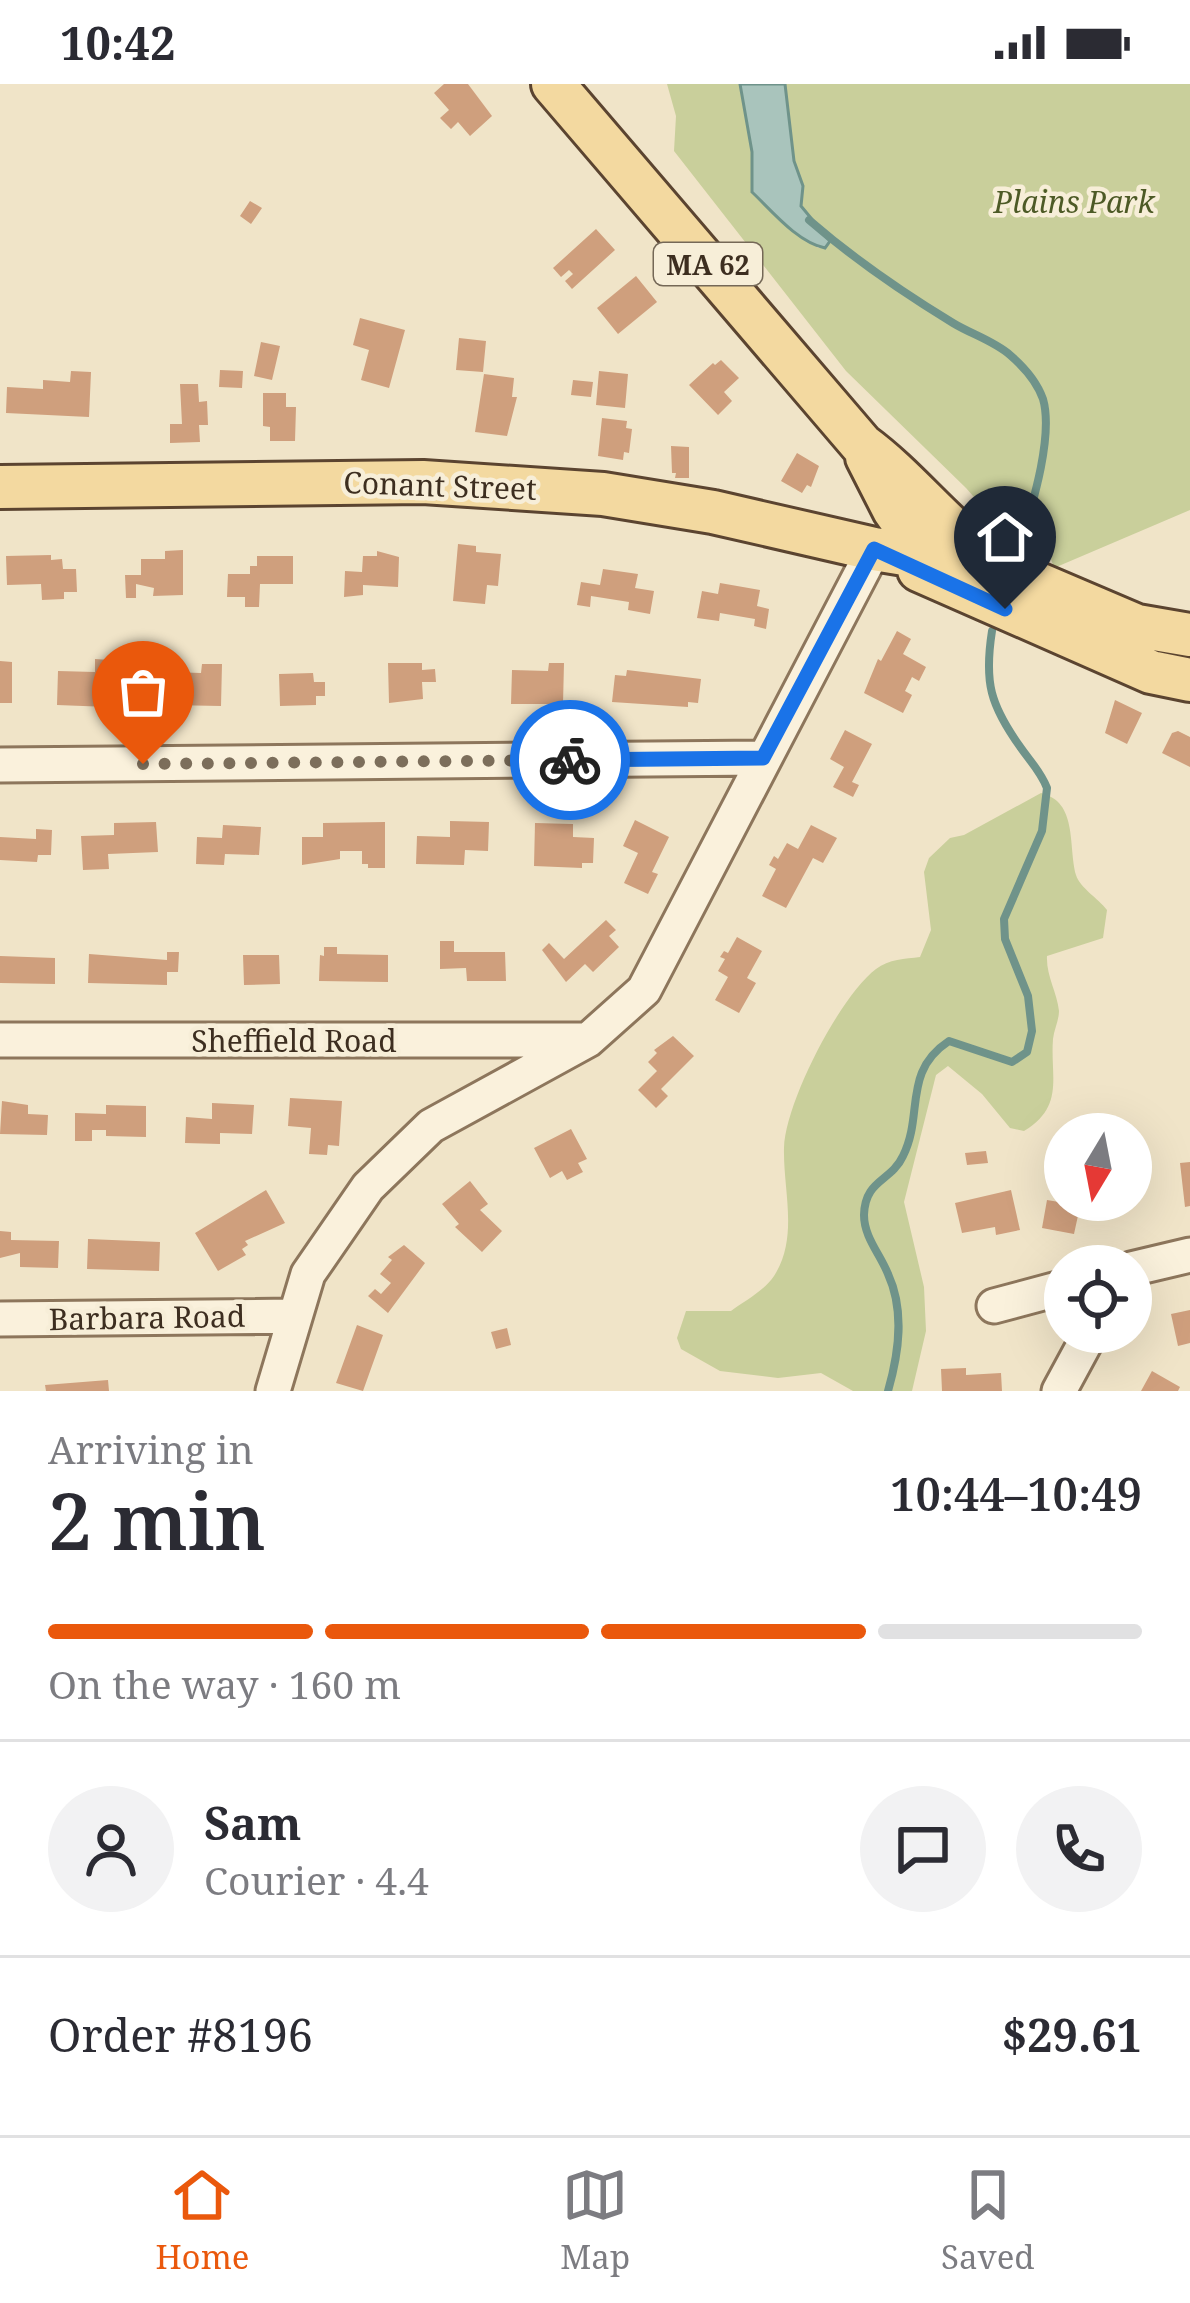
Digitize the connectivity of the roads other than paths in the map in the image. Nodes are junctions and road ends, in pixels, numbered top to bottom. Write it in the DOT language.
graph roads {
  1 [pos="554,84"];
  2 [pos="868,460"];
  3 [pos="0,487"];
  4 [pos="856,545"];
  5 [pos="923,557"];
  6 [pos="1008,572"];
  7 [pos="968,593"];
  8 [pos="1137,626"];
  9 [pos="1190,635"];
  10 [pos="1190,650"];
  11 [pos="1170,676"];
  12 [pos="1190,694"];
  13 [pos="763,758"];
  14 [pos="0,765"];
  15 [pos="0,1040"];
  16 [pos="588,1040"];
  17 [pos="1190,1255"];
  18 [pos="1152,1264"];
  19 [pos="1044,1293"];
  20 [pos="994,1306"];
  21 [pos="294,1316"];
  22 [pos="0,1318"];
  23 [pos="1079,1353"];
  24 [pos="273,1391"];
  25 [pos="1059,1391"];
  1 -- 2 [label="main road, MA 62"];
  2 -- 4 [label="main road"];
  2 -- 5 [label="main road, MA 62"];
  2 -- 6 [label="main road, MA 62"];
  3 -- 4 [label="main road, Conant Street"];
  4 -- 5 [label="main road, Conant Street"];
  4 -- 7 [label="main road, Conant Street"];
  4 -- 13 [label="street"];
  5 -- 6 [label="main road, Conant Street"];
  5 -- 7 [label="main road, MA 62"];
  6 -- 8 [label="main road, Conant Street"];
  7 -- 11 [label="main road, Conant Street"];
  8 -- 9 [label="main road, Conant Street"];
  8 -- 10 [label="main road"];
  11 -- 12 [label="main road, Conant Street"];
  13 -- 14 [label="street"];
  13 -- 16 [label="street"];
  15 -- 16 [label="street, Sheffield Road"];
  16 -- 21 [label="street"];
  17 -- 18 [label="street"];
  19 -- 20 [label="street"];
  21 -- 22 [label="street, Barbara Road"];
  21 -- 24 [label="street"];
  23 -- 25 [label="street"];
}
